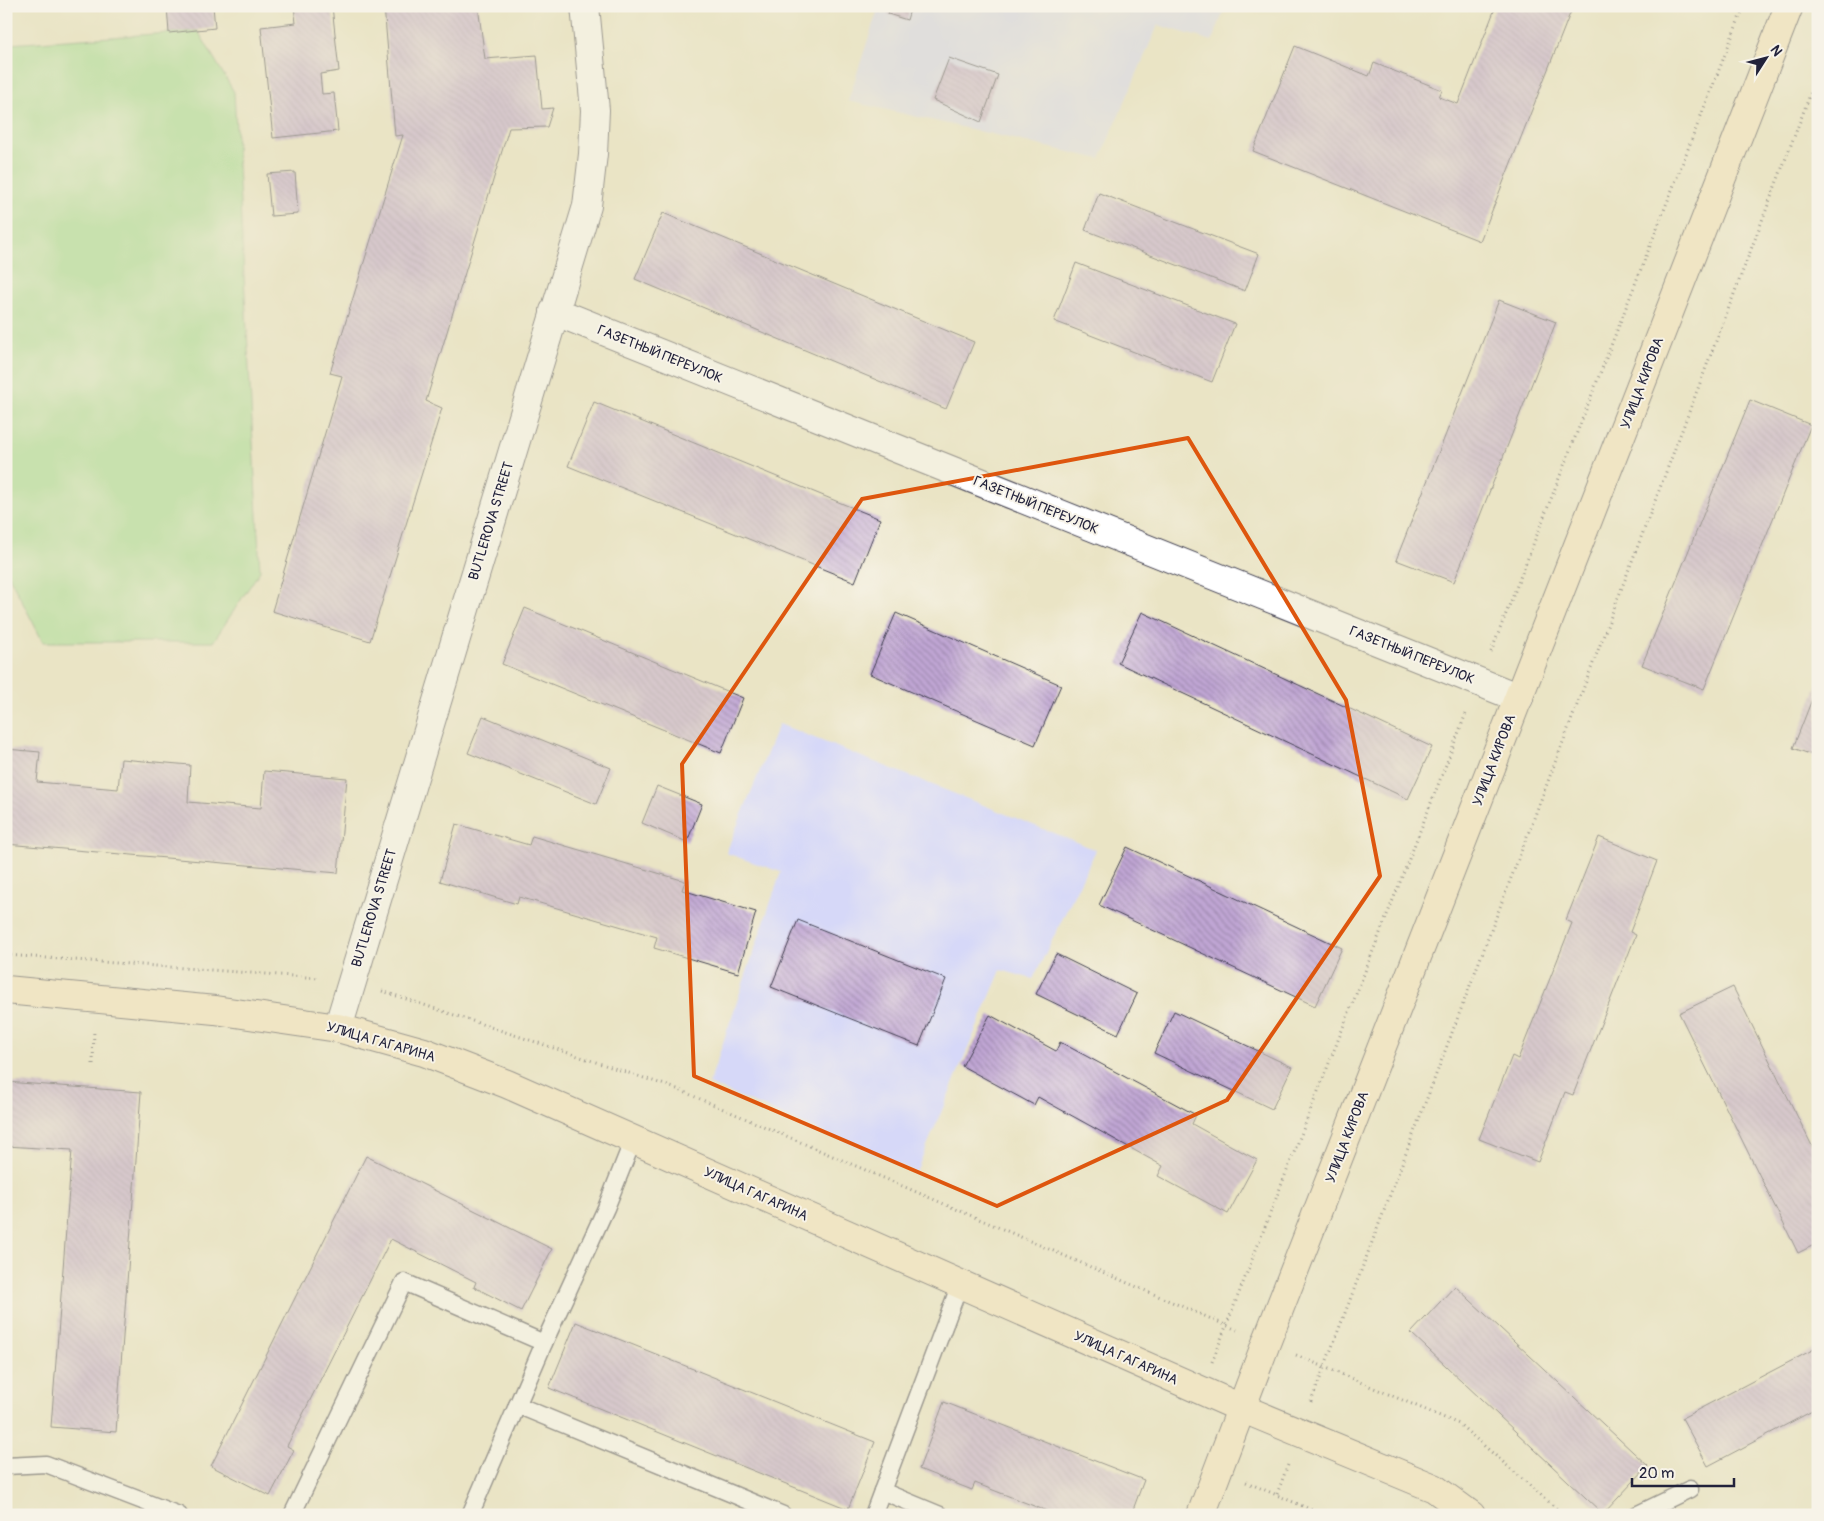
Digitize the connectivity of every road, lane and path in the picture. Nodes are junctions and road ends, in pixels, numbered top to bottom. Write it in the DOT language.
graph roads {
  1 [pos="585,6"];
  2 [pos="1789,6"];
  3 [pos="1818,74"];
  4 [pos="554,312"];
  5 [pos="1518,698"];
  6 [pos="6,954"];
  7 [pos="352,981"];
  8 [pos="6,990"];
  9 [pos="338,1028"];
  10 [pos="633,1140"];
  11 [pos="960,1284"];
  12 [pos="544,1343"];
  13 [pos="1266,1343"];
  14 [pos="1325,1367"];
  15 [pos="517,1405"];
  16 [pos="1241,1408"];
  17 [pos="1300,1433"];
  18 [pos="6,1466"];
  19 [pos="1690,1489"];
  20 [pos="882,1491"];
  21 [pos="179,1515"];
  22 [pos="292,1515"];
  23 [pos="470,1515"];
  24 [pos="783,1515"];
  25 [pos="873,1515"];
  26 [pos="940,1515"];
  27 [pos="1201,1515"];
  28 [pos="1324,1515"];
  29 [pos="1471,1515"];
  30 [pos="1564,1515"];
  31 [pos="1636,1515"];
  1 -- 4 [label="street, BUTLEROVA STREET"];
  2 -- 5 [label="street, УЛИЦА КИРОВА"];
  3 -- 14 [label="path"];
  4 -- 5 [label="street, ГАЗЕТНЫЙ ПЕРЕУЛОК"];
  4 -- 7 [label="street, BUTLEROVA STREET"];
  5 -- 13 [label="street, УЛИЦА КИРОВА"];
  6 -- 7 [label="path"];
  7 -- 9 [label="street, BUTLEROVA STREET"];
  7 -- 13 [label="path"];
  8 -- 9 [label="street, УЛИЦА ГАГАРИНА"];
  9 -- 10 [label="street, УЛИЦА ГАГАРИНА"];
  10 -- 11 [label="street, УЛИЦА ГАГАРИНА"];
  10 -- 12 [label="lane"];
  11 -- 16 [label="street, УЛИЦА ГАГАРИНА"];
  11 -- 20 [label="lane"];
  12 -- 15 [label="lane"];
  12 -- 22 [label="lane"];
  13 -- 14 [label="path"];
  13 -- 16 [label="street, УЛИЦА КИРОВА"];
  14 -- 17 [label="path"];
  14 -- 30 [label="path"];
  15 -- 23 [label="lane"];
  15 -- 24 [label="lane"];
  16 -- 17 [label="street, УЛИЦА ГАГАРИНА"];
  16 -- 27 [label="street, УЛИЦА КИРОВА"];
  17 -- 28 [label="path"];
  17 -- 29 [label="street, УЛИЦА ГАГАРИНА"];
  18 -- 21 [label="lane"];
  19 -- 31 [label="lane"];
  20 -- 25 [label="lane"];
  20 -- 26 [label="lane"];
}
